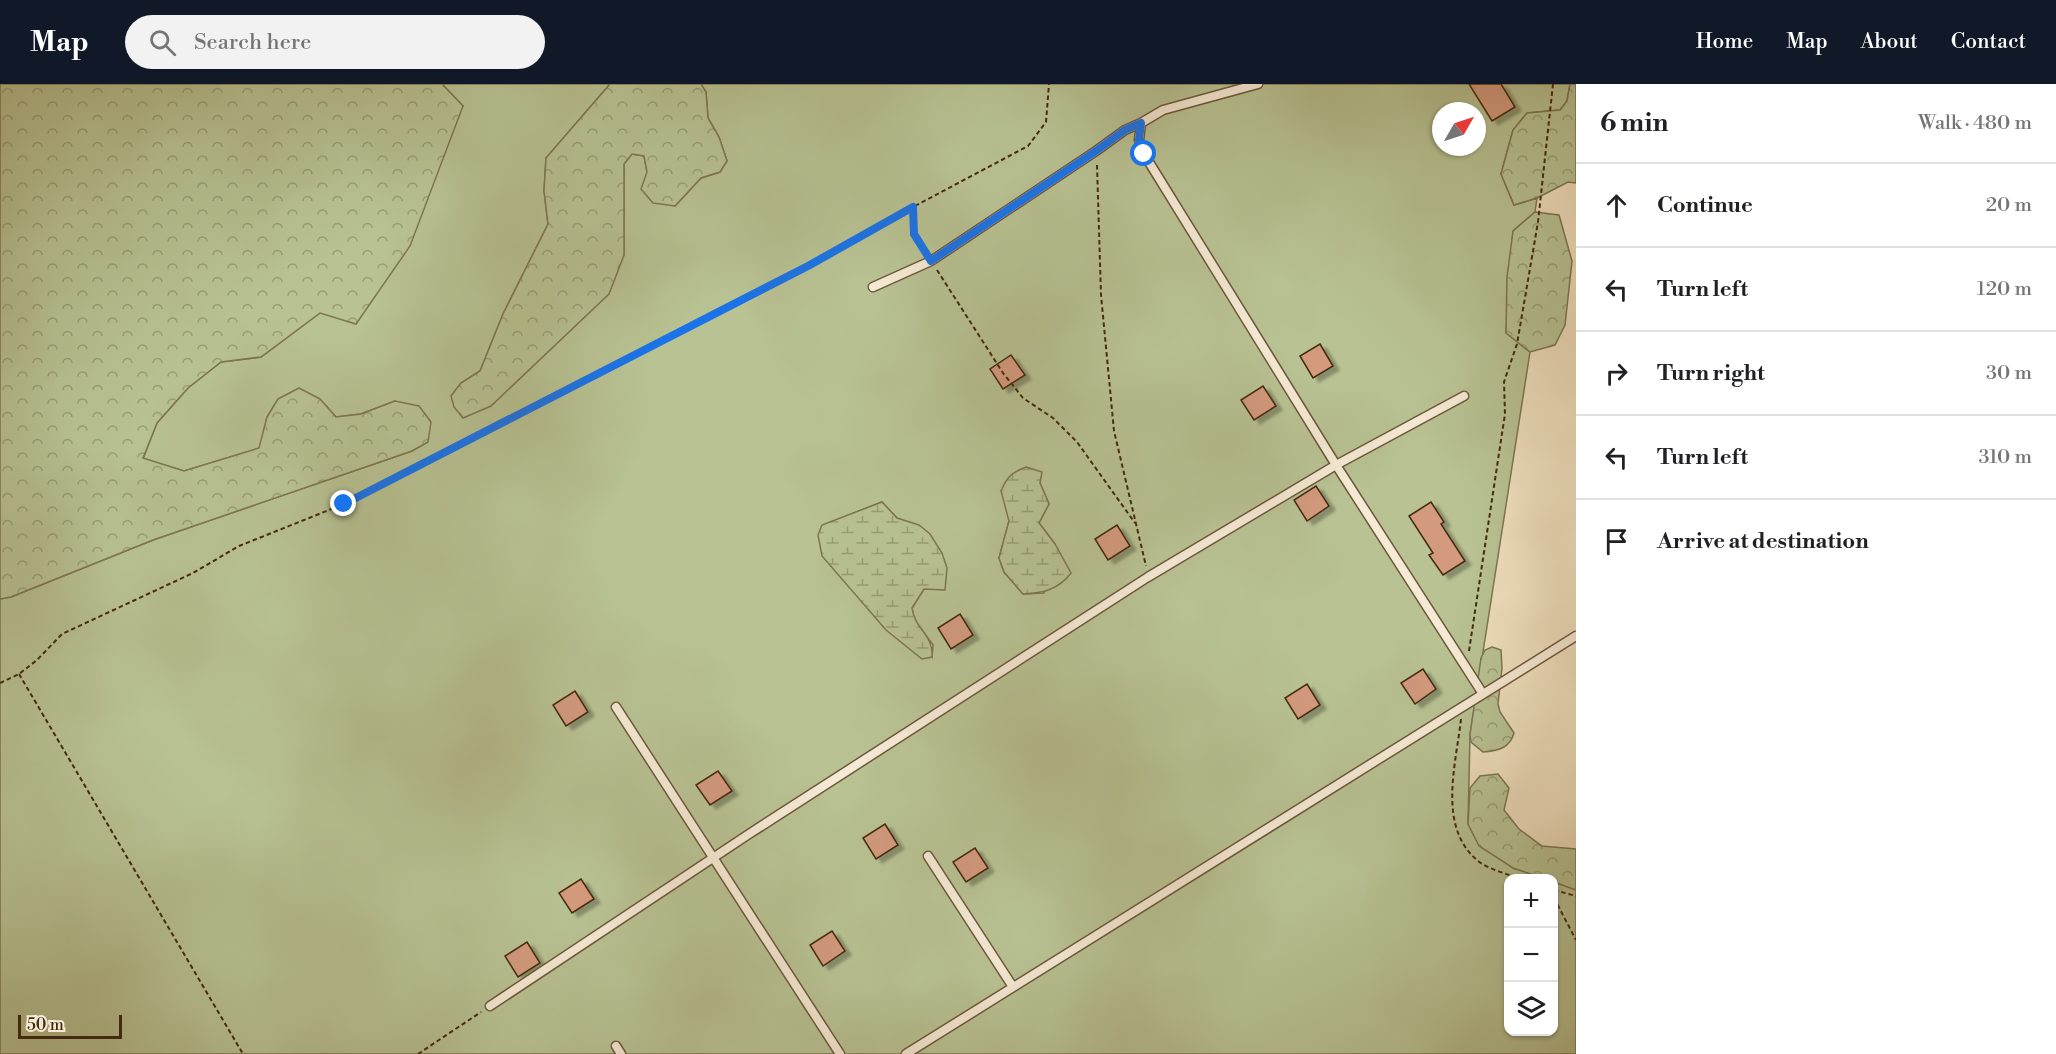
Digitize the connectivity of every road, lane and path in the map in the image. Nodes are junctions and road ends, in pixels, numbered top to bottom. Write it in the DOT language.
graph roads {
  1 [pos="1049,84"];
  2 [pos="1258,84"];
  3 [pos="1553,84"];
  4 [pos="1141,123"];
  5 [pos="1096,151"];
  6 [pos="913,207"];
  7 [pos="931,261"];
  8 [pos="873,287"];
  9 [pos="1464,396"];
  10 [pos="1336,465"];
  11 [pos="1137,526"];
  12 [pos="1149,577"];
  13 [pos="1576,636"];
  14 [pos="1468,656"];
  15 [pos="19,674"];
  16 [pos="0,683"];
  17 [pos="1483,694"];
  18 [pos="616,707"];
  19 [pos="1462,714"];
  20 [pos="928,856"];
  21 [pos="713,858"];
  22 [pos="1506,874"];
  23 [pos="1558,891"];
  24 [pos="1576,896"];
  25 [pos="1558,906"];
  26 [pos="1576,940"];
  27 [pos="1013,987"];
  28 [pos="490,1006"];
  29 [pos="243,1054"];
  30 [pos="418,1054"];
  31 [pos="840,1054"];
  32 [pos="906,1054"];
  1 -- 6 [label="path"];
  2 -- 4 [label="lane"];
  3 -- 14 [label="path"];
  4 -- 5 [label="lane"];
  4 -- 10 [label="lane"];
  5 -- 7 [label="lane"];
  5 -- 11 [label="path"];
  6 -- 7 [label="path"];
  6 -- 15 [label="path"];
  7 -- 8 [label="lane"];
  7 -- 11 [label="path"];
  9 -- 10 [label="lane"];
  10 -- 12 [label="lane"];
  10 -- 17 [label="lane"];
  11 -- 12 [label="path"];
  12 -- 21 [label="lane"];
  13 -- 17 [label="lane"];
  15 -- 16 [label="path"];
  15 -- 29 [label="path"];
  17 -- 27 [label="lane"];
  18 -- 21 [label="lane"];
  19 -- 22 [label="path"];
  20 -- 27 [label="lane"];
  21 -- 28 [label="lane"];
  21 -- 31 [label="lane"];
  23 -- 24 [label="path"];
  25 -- 26 [label="path"];
  27 -- 32 [label="lane"];
  28 -- 30 [label="path"];
}
